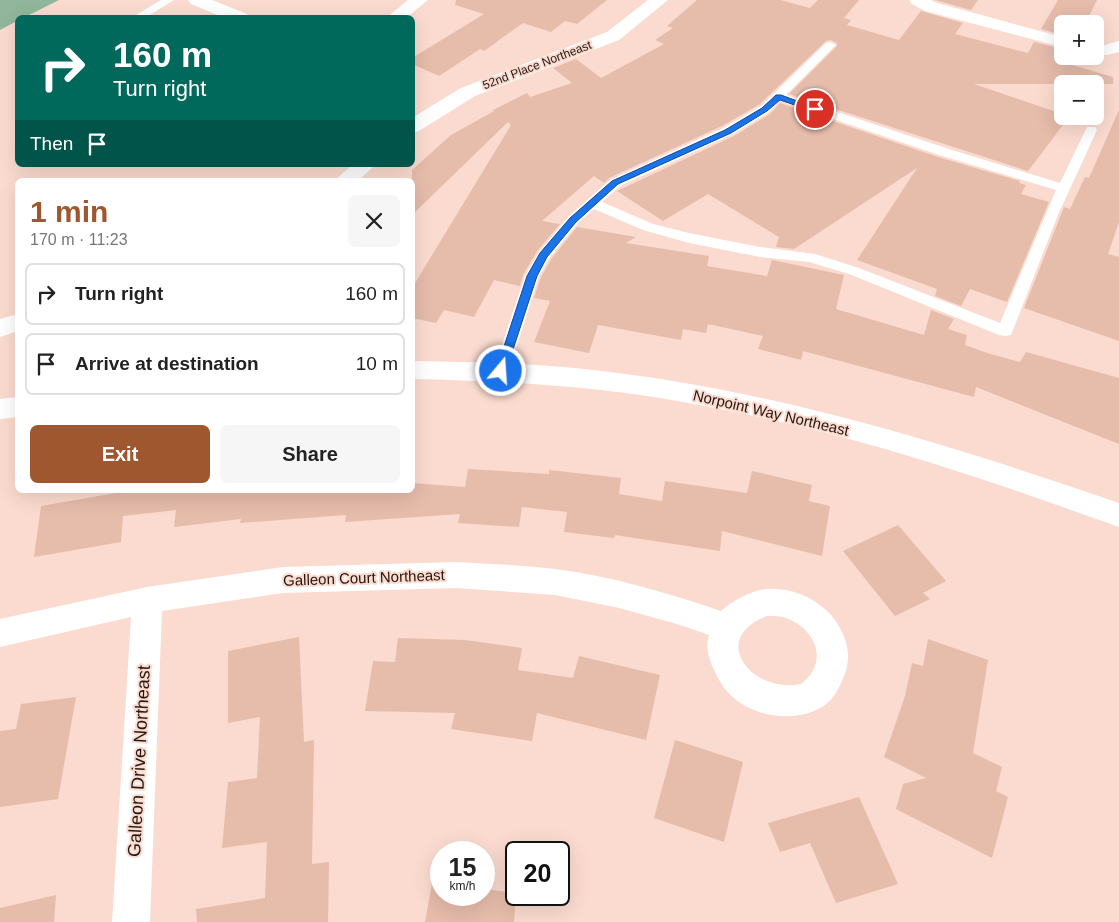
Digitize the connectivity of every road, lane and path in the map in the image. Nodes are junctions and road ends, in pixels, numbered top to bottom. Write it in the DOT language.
graph roads {
  1 [pos="169,0"];
  2 [pos="197,0"];
  3 [pos="419,0"];
  4 [pos="659,0"];
  5 [pos="918,0"];
  6 [pos="142,15"];
  7 [pos="234,15"];
  8 [pos="398,15"];
  9 [pos="1054,40"];
  10 [pos="830,45"];
  11 [pos="1119,46"];
  12 [pos="1104,50"];
  13 [pos="779,97"];
  14 [pos="415,126"];
  15 [pos="1091,130"];
  16 [pos="362,167"];
  17 [pos="348,178"];
  18 [pos="1063,188"];
  19 [pos="592,203"];
  20 [pos="15,323"];
  21 [pos="0,328"];
  22 [pos="415,370"];
  23 [pos="501,371"];
  24 [pos="15,407"];
  25 [pos="0,409"];
  26 [pos="1119,515"];
  27 [pos="147,600"];
  28 [pos="726,627"];
  29 [pos="0,633"];
  30 [pos="130,922"];
  1 -- 6 [label="lane"];
  2 -- 7 [label="street"];
  3 -- 8 [label="street"];
  4 -- 14 [label="street, 52nd Place Northeast"];
  5 -- 9 [label="street"];
  10 -- 13 [label="lane"];
  11 -- 12 [label="street"];
  13 -- 18 [label="lane"];
  13 -- 19 [label="lane"];
  15 -- 18 [label="lane"];
  16 -- 17 [label="street"];
  18 -- 19 [label="lane"];
  19 -- 23 [label="lane"];
  20 -- 21 [label="street"];
  22 -- 23 [label="street, Norpoint Way Northeast"];
  23 -- 26 [label="street, Norpoint Way Northeast"];
  24 -- 25 [label="street"];
  27 -- 28 [label="street, Galleon Court Northeast"];
  27 -- 29 [label="street, Galleon Court Northeast"];
  27 -- 30 [label="street, Galleon Drive Northeast"];
}
